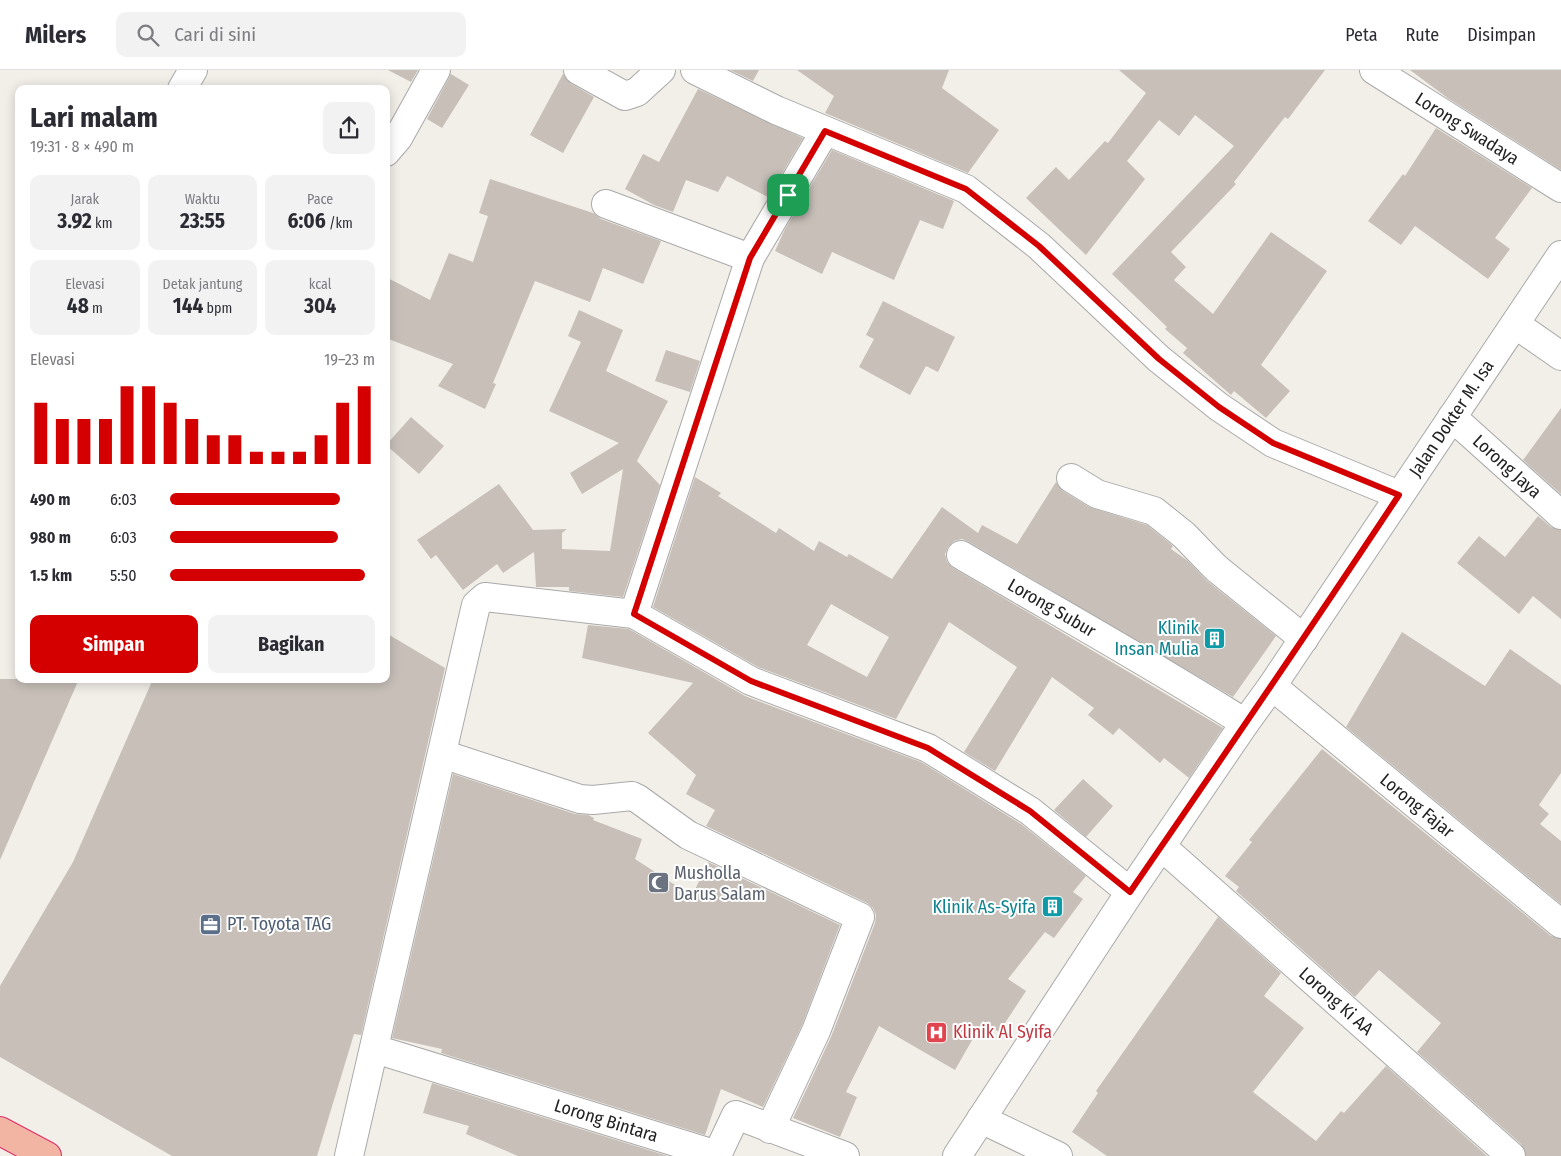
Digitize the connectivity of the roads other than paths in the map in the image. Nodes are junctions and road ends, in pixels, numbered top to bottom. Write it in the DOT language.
graph roads {
  1 [pos="193,70"];
  2 [pos="436,70"];
  3 [pos="578,70"];
  4 [pos="661,70"];
  5 [pos="695,70"];
  6 [pos="1374,70"];
  7 [pos="184,85"];
  8 [pos="825,131"];
  9 [pos="390,147"];
  10 [pos="1561,188"];
  11 [pos="606,204"];
  12 [pos="750,258"];
  13 [pos="1558,265"];
  14 [pos="1515,324"];
  15 [pos="1561,356"];
  16 [pos="1452,417"];
  17 [pos="1071,478"];
  18 [pos="1399,495"];
  19 [pos="1561,515"];
  20 [pos="961,555"];
  21 [pos="634,614"];
  22 [pos="1304,639"];
  23 [pos="1272,686"];
  24 [pos="1244,723"];
  25 [pos="442,754"];
  26 [pos="1162,846"];
  27 [pos="1130,892"];
  28 [pos="1561,924"];
  29 [pos="374,1048"];
  30 [pos="980,1119"];
  31 [pos="770,1129"];
  32 [pos="0,1131"];
  33 [pos="47,1156"];
  34 [pos="350,1156"];
  35 [pos="846,1156"];
  36 [pos="957,1156"];
  37 [pos="1058,1156"];
  38 [pos="1510,1156"];
  1 -- 7 [label="street"];
  2 -- 9 [label="street"];
  3 -- 4 [label="street"];
  5 -- 8 [label="street"];
  6 -- 10 [label="street, Lorong Swadaya"];
  8 -- 12 [label="street"];
  8 -- 18 [label="street"];
  11 -- 12 [label="street"];
  12 -- 21 [label="street"];
  13 -- 14 [label="street, Jalan Dokter M. Isa"];
  14 -- 15 [label="street"];
  14 -- 16 [label="street, Jalan Dokter M. Isa"];
  16 -- 18 [label="street, Jalan Dokter M. Isa"];
  16 -- 19 [label="street, Lorong Jaya"];
  17 -- 22 [label="street"];
  18 -- 22 [label="street, Jalan Dokter M. Isa"];
  20 -- 24 [label="street, Lorong Subur"];
  21 -- 25 [label="street"];
  21 -- 27 [label="street"];
  22 -- 23 [label="street, Jalan Dokter M. Isa"];
  23 -- 24 [label="street, Jalan Dokter M. Isa"];
  23 -- 28 [label="street, Lorong Fajar"];
  24 -- 26 [label="street, Jalan Dokter M. Isa"];
  25 -- 29 [label="street"];
  25 -- 31 [label="street"];
  26 -- 27 [label="street, Jalan Dokter M. Isa"];
  26 -- 38 [label="street, Lorong Ki AA"];
  27 -- 30 [label="street, Jalan Dokter M. Isa"];
  29 -- 31 [label="street, Lorong Bintara"];
  29 -- 34 [label="street"];
  30 -- 36 [label="street, Jalan Dokter M. Isa"];
  30 -- 37 [label="street"];
  31 -- 35 [label="street, Lorong Bintara"];
  32 -- 33 [label="highway"];
}
